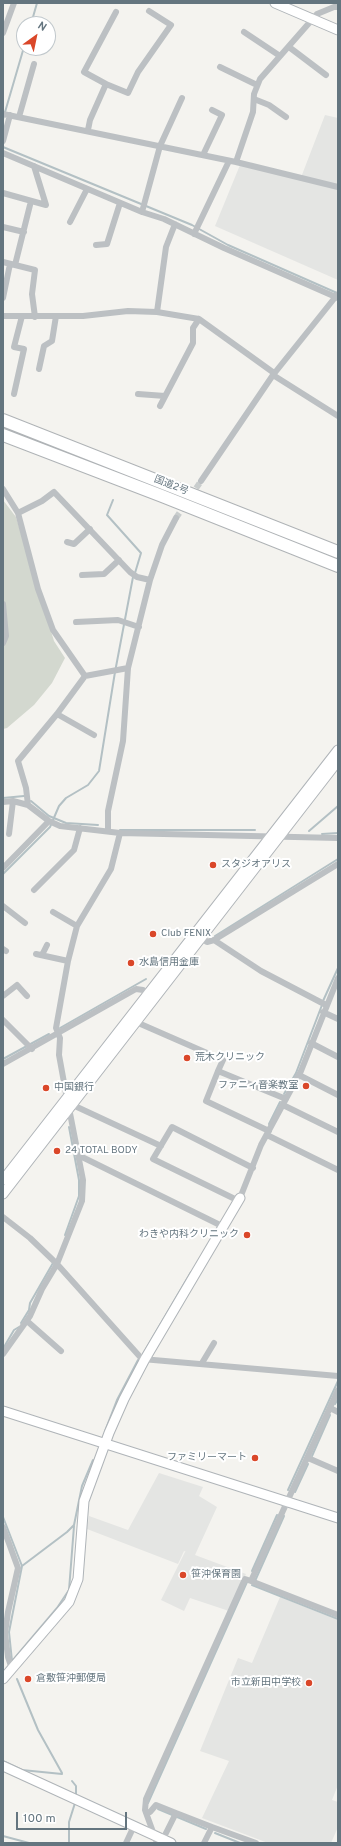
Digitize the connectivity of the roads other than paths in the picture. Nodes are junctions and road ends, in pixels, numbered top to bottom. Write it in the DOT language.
graph roads {
  1 [pos="14,3"];
  2 [pos="276,3"];
  3 [pos="334,6"];
  4 [pos="149,11"];
  5 [pos="116,12"];
  6 [pos="313,19"];
  7 [pos="338,30"];
  8 [pos="244,32"];
  9 [pos="3,33"];
  10 [pos="289,47"];
  11 [pos="280,56"];
  12 [pos="34,64"];
  13 [pos="220,66"];
  14 [pos="326,75"];
  15 [pos="106,84"];
  16 [pos="257,85"];
  17 [pos="182,98"];
  18 [pos="254,99"];
  19 [pos="212,110"];
  20 [pos="7,114"];
  21 [pos="19,117"];
  22 [pos="286,117"];
  23 [pos="88,130"];
  24 [pos="3,141"];
  25 [pos="160,146"];
  26 [pos="3,153"];
  27 [pos="203,155"];
  28 [pos="232,162"];
  29 [pos="34,166"];
  30 [pos="338,187"];
  31 [pos="87,189"];
  32 [pos="3,193"];
  33 [pos="32,200"];
  34 [pos="120,203"];
  35 [pos="142,212"];
  36 [pos="70,222"];
  37 [pos="175,224"];
  38 [pos="3,227"];
  39 [pos="24,232"];
  40 [pos="194,234"];
  41 [pos="96,245"];
  42 [pos="3,262"];
  43 [pos="13,264"];
  44 [pos="337,296"];
  45 [pos="3,298"];
  46 [pos="157,312"];
  47 [pos="3,316"];
  48 [pos="22,316"];
  49 [pos="56,316"];
  50 [pos="35,317"];
  51 [pos="199,319"];
  52 [pos="39,369"];
  53 [pos="274,374"];
  54 [pos="14,394"];
  55 [pos="138,394"];
  56 [pos="165,396"];
  57 [pos="160,406"];
  58 [pos="338,416"];
  59 [pos="3,420"];
  60 [pos="3,435"];
  61 [pos="39,435"];
  62 [pos="117,478"];
  63 [pos="201,481"];
  64 [pos="3,489"];
  65 [pos="18,513"];
  66 [pos="176,518"];
  67 [pos="90,529"];
  68 [pos="67,542"];
  69 [pos="338,544"];
  70 [pos="338,552"];
  71 [pos="119,560"];
  72 [pos="338,566"];
  73 [pos="338,574"];
  74 [pos="82,575"];
  75 [pos="150,580"];
  76 [pos="3,604"];
  77 [pos="76,622"];
  78 [pos="138,627"];
  79 [pos="3,643"];
  80 [pos="128,668"];
  81 [pos="85,676"];
  82 [pos="58,714"];
  83 [pos="94,735"];
  84 [pos="338,750"];
  85 [pos="338,761"];
  86 [pos="13,801"];
  87 [pos="3,802"];
  88 [pos="28,805"];
  89 [pos="52,822"];
  90 [pos="80,828"];
  91 [pos="108,831"];
  92 [pos="120,833"];
  93 [pos="8,834"];
  94 [pos="275,837"];
  95 [pos="338,838"];
  96 [pos="338,864"];
  97 [pos="3,868"];
  98 [pos="34,890"];
  99 [pos="3,906"];
  100 [pos="53,912"];
  101 [pos="25,923"];
  102 [pos="77,926"];
  103 [pos="198,936"];
  104 [pos="214,940"];
  105 [pos="47,945"];
  106 [pos="68,961"];
  107 [pos="338,980"];
  108 [pos="3,996"];
  109 [pos="26,996"];
  110 [pos="151,996"];
  111 [pos="326,1005"];
  112 [pos="323,1012"];
  113 [pos="338,1019"];
  114 [pos="3,1020"];
  115 [pos="136,1022"];
  116 [pos="58,1034"];
  117 [pos="312,1043"];
  118 [pos="30,1047"];
  119 [pos="338,1057"];
  120 [pos="3,1064"];
  121 [pos="218,1071"];
  122 [pos="299,1075"];
  123 [pos="338,1095"];
  124 [pos="284,1102"];
  125 [pos="69,1103"];
  126 [pos="338,1132"];
  127 [pos="268,1133"];
  128 [pos="161,1146"];
  129 [pos="78,1155"];
  130 [pos="253,1168"];
  131 [pos="338,1170"];
  132 [pos="3,1180"];
  133 [pos="3,1194"];
  134 [pos="240,1199"];
  135 [pos="3,1217"];
  136 [pos="224,1227"];
  137 [pos="55,1263"];
  138 [pos="27,1321"];
  139 [pos="214,1343"];
  140 [pos="61,1351"];
  141 [pos="3,1354"];
  142 [pos="145,1359"];
  143 [pos="202,1363"];
  144 [pos="338,1375"];
  145 [pos="338,1390"];
  146 [pos="330,1408"];
  147 [pos="3,1411"];
  148 [pos="338,1412"];
  149 [pos="106,1443"];
  150 [pos="308,1458"];
  151 [pos="338,1471"];
  152 [pos="287,1502"];
  153 [pos="338,1518"];
  154 [pos="3,1527"];
  155 [pos="254,1582"];
  156 [pos="338,1615"];
  157 [pos="12,1669"];
  158 [pos="3,1679"];
  159 [pos="3,1766"];
  160 [pos="148,1812"];
  161 [pos="175,1815"];
  162 [pos="134,1826"];
  163 [pos="212,1828"];
  164 [pos="161,1840"];
  165 [pos="126,1843"];
  166 [pos="204,1843"];
  167 [pos="256,1843"];
  1 -- 9 [label="street"];
  2 -- 6 [label="street"];
  3 -- 6 [label="street"];
  4 -- 15 [label="street"];
  5 -- 15 [label="street"];
  6 -- 7 [label="street"];
  6 -- 10 [label="street"];
  8 -- 11 [label="street"];
  10 -- 11 [label="street"];
  10 -- 14 [label="street"];
  11 -- 16 [label="street"];
  12 -- 21 [label="street"];
  13 -- 16 [label="street"];
  15 -- 23 [label="street"];
  16 -- 18 [label="street"];
  17 -- 25 [label="street"];
  18 -- 22 [label="street"];
  18 -- 28 [label="street"];
  19 -- 27 [label="street"];
  20 -- 21 [label="street"];
  20 -- 24 [label="street"];
  21 -- 23 [label="street"];
  23 -- 25 [label="street"];
  25 -- 27 [label="street"];
  25 -- 35 [label="street"];
  26 -- 29 [label="street"];
  27 -- 28 [label="street"];
  28 -- 30 [label="street"];
  28 -- 40 [label="street"];
  29 -- 31 [label="street"];
  29 -- 33 [label="street"];
  31 -- 34 [label="street"];
  31 -- 36 [label="street"];
  32 -- 33 [label="street"];
  33 -- 39 [label="street"];
  34 -- 35 [label="street"];
  34 -- 41 [label="street"];
  35 -- 37 [label="street"];
  37 -- 40 [label="street"];
  37 -- 46 [label="street"];
  38 -- 39 [label="street"];
  39 -- 43 [label="street"];
  40 -- 44 [label="street"];
  42 -- 43 [label="street"];
  43 -- 45 [label="street"];
  43 -- 50 [label="street"];
  44 -- 53 [label="street"];
  46 -- 49 [label="street"];
  46 -- 51 [label="street"];
  47 -- 48 [label="street"];
  48 -- 50 [label="street"];
  48 -- 54 [label="street"];
  49 -- 50 [label="street"];
  49 -- 52 [label="street"];
  51 -- 53 [label="street"];
  51 -- 56 [label="street"];
  53 -- 58 [label="street"];
  53 -- 63 [label="street"];
  55 -- 56 [label="street"];
  56 -- 57 [label="street"];
  59 -- 61 [label="highway, 国道2号"];
  60 -- 62 [label="highway, 国道2号"];
  61 -- 69 [label="highway"];
  61 -- 70 [label="highway, 国道2号"];
  62 -- 72 [label="highway, 国道2号"];
  62 -- 73 [label="highway"];
  64 -- 65 [label="street"];
  65 -- 67 [label="street"];
  65 -- 81 [label="street"];
  66 -- 75 [label="street"];
  67 -- 68 [label="street"];
  67 -- 71 [label="street"];
  71 -- 74 [label="street"];
  71 -- 75 [label="street"];
  75 -- 78 [label="street"];
  76 -- 79 [label="street"];
  77 -- 78 [label="street"];
  78 -- 80 [label="street"];
  80 -- 81 [label="street"];
  80 -- 91 [label="street"];
  81 -- 82 [label="street"];
  82 -- 83 [label="street"];
  82 -- 88 [label="street"];
  84 -- 94 [label="street"];
  85 -- 94 [label="street"];
  86 -- 87 [label="street"];
  86 -- 88 [label="street"];
  86 -- 93 [label="street"];
  88 -- 89 [label="street"];
  89 -- 90 [label="street"];
  89 -- 97 [label="street"];
  90 -- 91 [label="street"];
  90 -- 98 [label="street"];
  91 -- 92 [label="street"];
  92 -- 94 [label="street"];
  92 -- 102 [label="street"];
  94 -- 95 [label="street"];
  94 -- 103 [label="street"];
  96 -- 104 [label="street"];
  99 -- 101 [label="street"];
  100 -- 102 [label="street"];
  102 -- 106 [label="street"];
  103 -- 104 [label="street"];
  103 -- 110 [label="street"];
  104 -- 111 [label="street"];
  105 -- 106 [label="street"];
  106 -- 116 [label="street"];
  107 -- 111 [label="street"];
  108 -- 109 [label="street"];
  110 -- 115 [label="street"];
  110 -- 116 [label="street"];
  110 -- 125 [label="street"];
  111 -- 112 [label="street"];
  112 -- 113 [label="street"];
  112 -- 117 [label="street"];
  114 -- 118 [label="street"];
  115 -- 121 [label="street"];
  115 -- 125 [label="street"];
  116 -- 118 [label="street"];
  116 -- 125 [label="street"];
  117 -- 119 [label="street"];
  117 -- 122 [label="street"];
  118 -- 120 [label="street"];
  121 -- 124 [label="street"];
  121 -- 127 [label="street"];
  122 -- 123 [label="street"];
  122 -- 124 [label="street"];
  124 -- 126 [label="street"];
  124 -- 127 [label="street"];
  125 -- 128 [label="street"];
  125 -- 129 [label="street"];
  125 -- 132 [label="street"];
  125 -- 133 [label="street"];
  127 -- 130 [label="street"];
  127 -- 131 [label="street"];
  128 -- 130 [label="street"];
  128 -- 134 [label="street"];
  129 -- 136 [label="street"];
  129 -- 137 [label="street"];
  130 -- 134 [label="street"];
  134 -- 136 [label="street"];
  135 -- 137 [label="street"];
  136 -- 142 [label="street"];
  137 -- 138 [label="street"];
  137 -- 142 [label="street"];
  138 -- 140 [label="street"];
  138 -- 141 [label="street"];
  139 -- 143 [label="street"];
  142 -- 143 [label="street"];
  142 -- 149 [label="street"];
  143 -- 144 [label="street"];
  145 -- 146 [label="street"];
  146 -- 148 [label="street"];
  146 -- 150 [label="street"];
  147 -- 149 [label="street"];
  149 -- 152 [label="street"];
  149 -- 157 [label="street"];
  150 -- 151 [label="street"];
  150 -- 152 [label="street"];
  152 -- 153 [label="street"];
  152 -- 155 [label="street"];
  154 -- 157 [label="street"];
  155 -- 156 [label="street"];
  155 -- 160 [label="street"];
  157 -- 158 [label="street"];
  159 -- 162 [label="street"];
  160 -- 161 [label="street"];
  160 -- 164 [label="street"];
  161 -- 163 [label="street"];
  161 -- 164 [label="street"];
  162 -- 164 [label="street"];
  162 -- 165 [label="street"];
  163 -- 166 [label="street"];
  163 -- 167 [label="street"];
}
